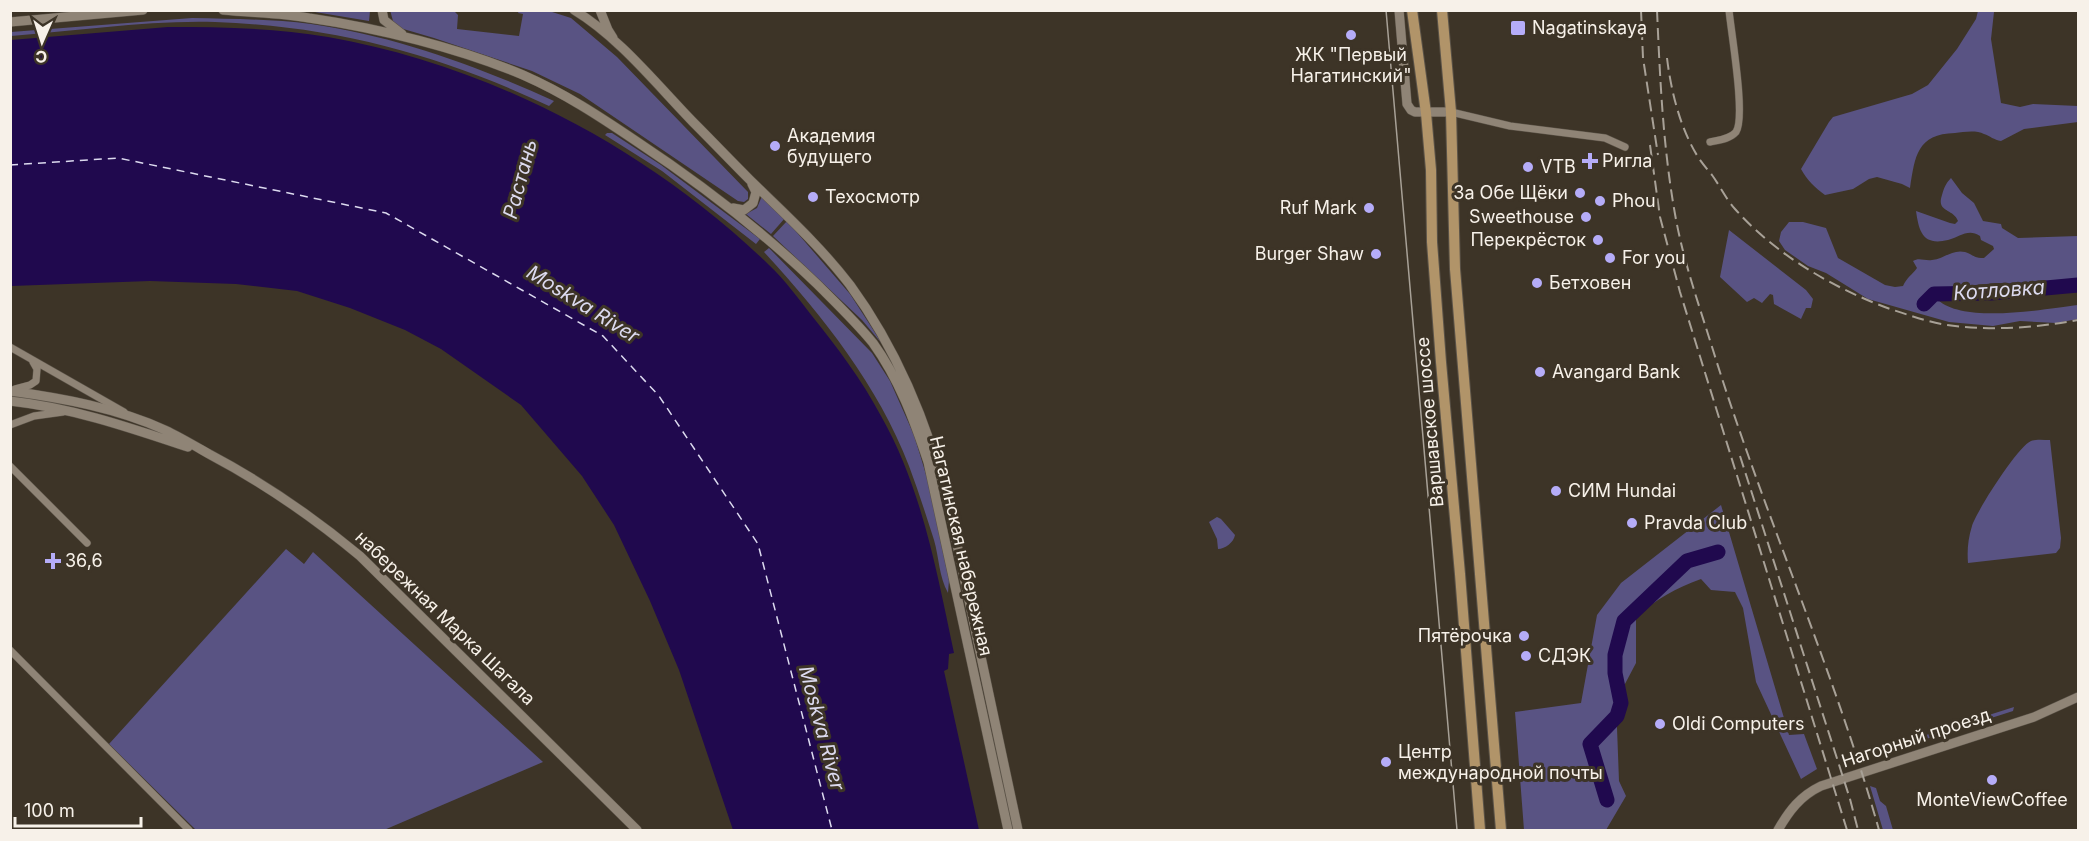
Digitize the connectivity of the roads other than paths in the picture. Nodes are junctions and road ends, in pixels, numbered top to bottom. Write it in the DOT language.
graph roads {
  1 [pos="143,10"];
  2 [pos="223,10"];
  3 [pos="382,10"];
  4 [pos="574,10"];
  5 [pos="600,10"];
  6 [pos="1399,10"];
  7 [pos="1413,10"];
  8 [pos="1442,10"];
  9 [pos="1729,10"];
  10 [pos="10,22"];
  11 [pos="416,40"];
  12 [pos="622,49"];
  13 [pos="1426,112"];
  14 [pos="1451,112"];
  15 [pos="1710,142"];
  16 [pos="1626,147"];
  17 [pos="749,180"];
  18 [pos="731,207"];
  19 [pos="10,347"];
  20 [pos="32,360"];
  21 [pos="10,390"];
  22 [pos="10,400"];
  23 [pos="74,411"];
  24 [pos="134,418"];
  25 [pos="10,425"];
  26 [pos="210,454"];
  27 [pos="10,466"];
  28 [pos="87,543"];
  29 [pos="10,650"];
  30 [pos="2079,697"];
  31 [pos="189,831"];
  32 [pos="637,831"];
  33 [pos="1008,831"];
  34 [pos="1018,831"];
  35 [pos="1480,831"];
  36 [pos="1501,831"];
  37 [pos="1779,831"];
  1 -- 10 [label="main road"];
  2 -- 11 [label="main road, Нагатинская набережная"];
  3 -- 11 [label="main road"];
  4 -- 12 [label="main road, Нагатинская набережная"];
  5 -- 12 [label="main road"];
  6 -- 13 [label="main road"];
  7 -- 13 [label="main road, Варшавское шоссе"];
  8 -- 14 [label="main road, Варшавское шоссе"];
  9 -- 15 [label="street"];
  11 -- 18 [label="main road, Нагатинская набережная"];
  12 -- 17 [label="main road, Нагатинская набережная"];
  13 -- 14 [label="main road"];
  13 -- 35 [label="main road, Варшавское шоссе"];
  14 -- 16 [label="street"];
  14 -- 36 [label="main road, Варшавское шоссе"];
  17 -- 18 [label="main road"];
  17 -- 34 [label="main road, Нагатинская набережная"];
  18 -- 33 [label="main road, Нагатинская набережная"];
  19 -- 20 [label="street"];
  20 -- 21 [label="street"];
  20 -- 24 [label="street"];
  21 -- 24 [label="main road, набережная Марка Шагала"];
  22 -- 23 [label="main road, набережная Марка Шагала"];
  23 -- 25 [label="street"];
  23 -- 26 [label="main road, набережная Марка Шагала"];
  24 -- 26 [label="main road, набережная Марка Шагала"];
  26 -- 32 [label="main road, набережная Марка Шагала"];
  27 -- 28 [label="street"];
  29 -- 31 [label="street"];
  30 -- 37 [label="main road, Нагорный проезд"];
}
